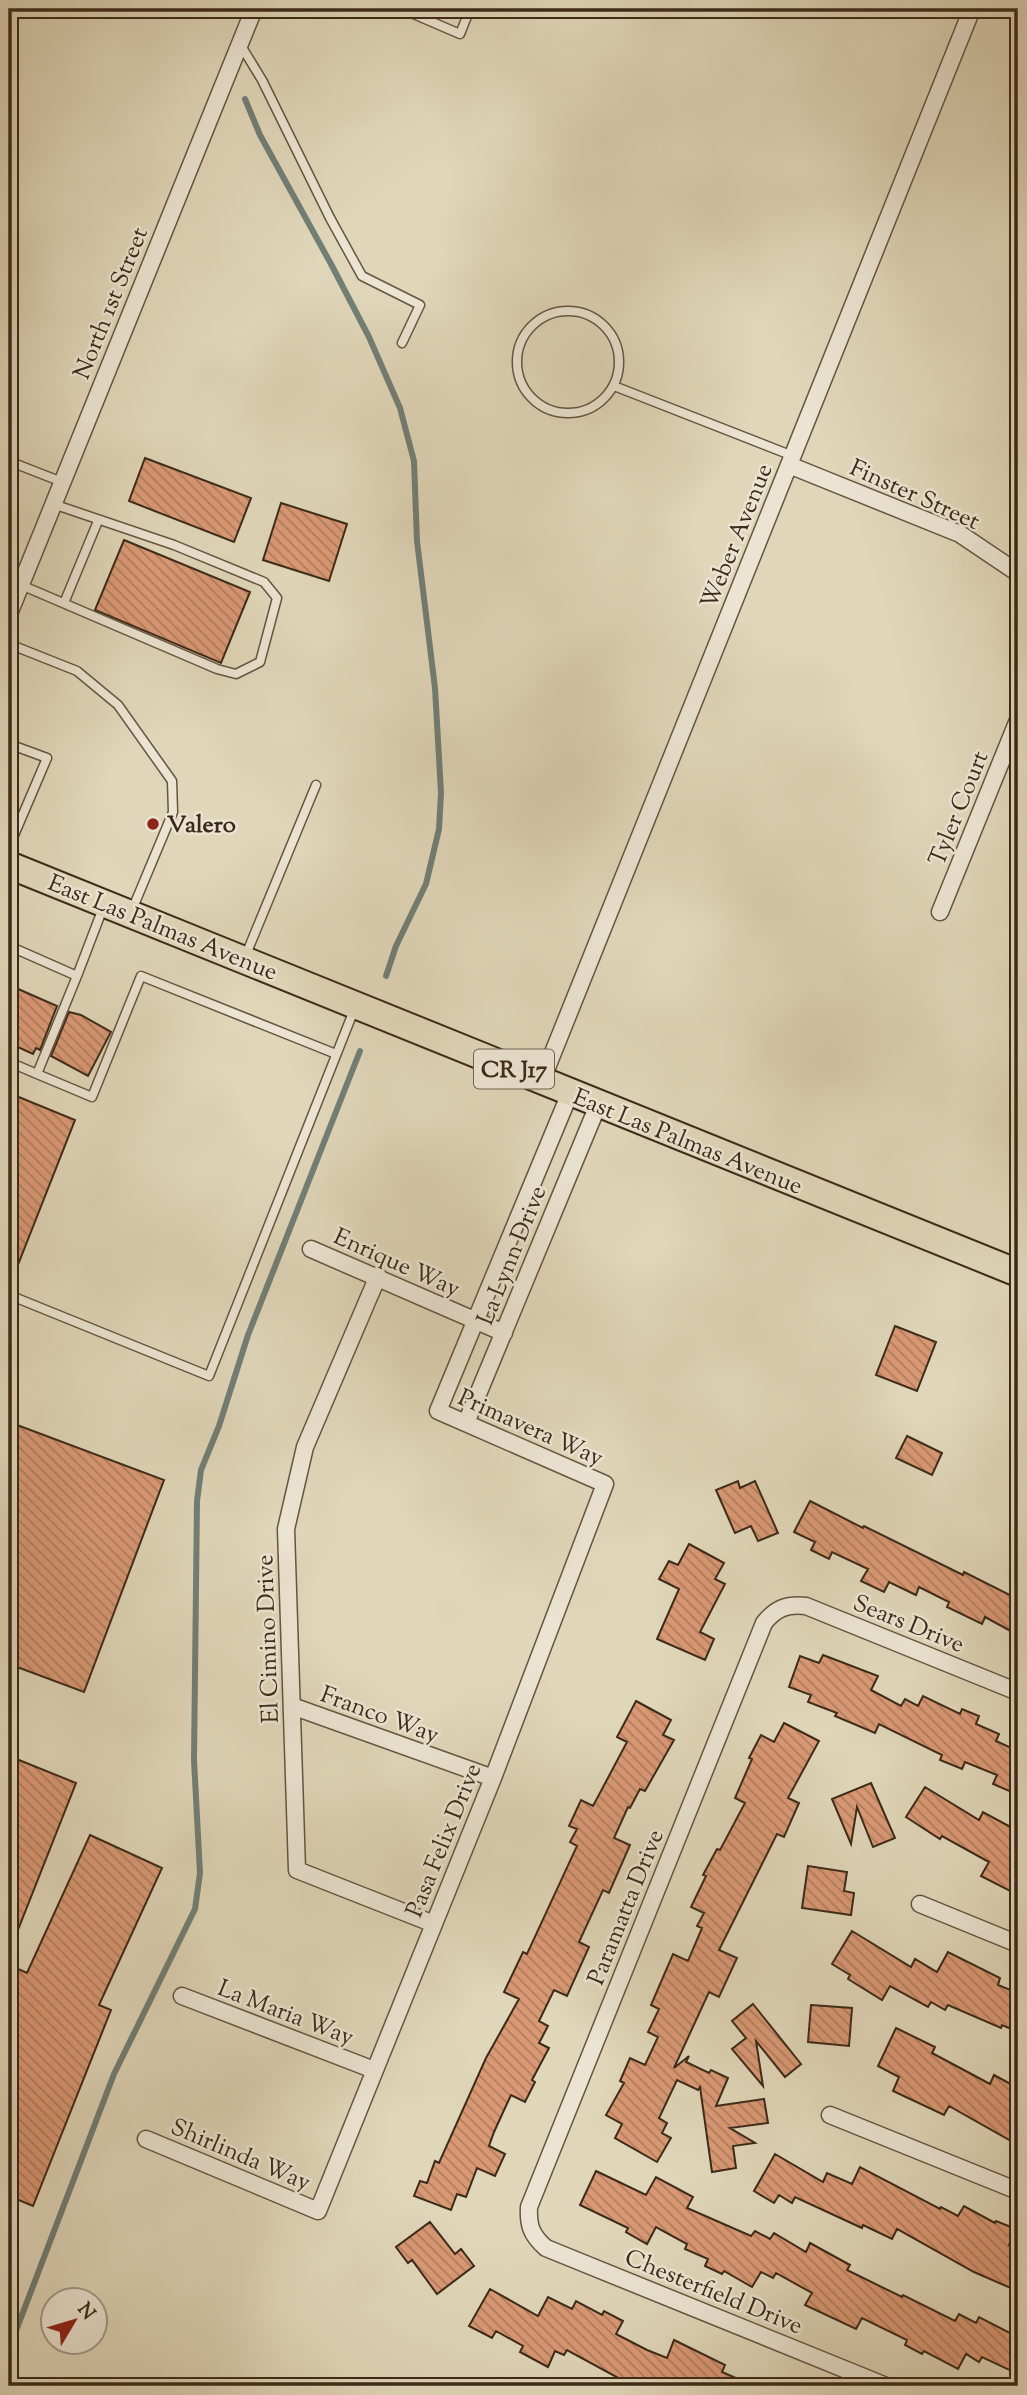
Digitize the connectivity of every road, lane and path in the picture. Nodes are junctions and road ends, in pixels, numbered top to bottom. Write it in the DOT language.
graph roads {
  1 [pos="254,9"];
  2 [pos="402,9"];
  3 [pos="470,9"];
  4 [pos="972,9"];
  5 [pos="240,44"];
  6 [pos="402,342"];
  7 [pos="614,386"];
  8 [pos="791,460"];
  9 [pos="9,482"];
  10 [pos="62,482"];
  11 [pos="53,505"];
  12 [pos="98,521"];
  13 [pos="1018,573"];
  14 [pos="21,585"];
  15 [pos="64,603"];
  16 [pos="9,614"];
  17 [pos="9,644"];
  18 [pos="1018,720"];
  19 [pos="9,744"];
  20 [pos="316,785"];
  21 [pos="9,846"];
  22 [pos="9,865"];
  23 [pos="104,903"];
  24 [pos="940,912"];
  25 [pos="130,914"];
  26 [pos="9,946"];
  27 [pos="244,960"];
  28 [pos="77,976"];
  29 [pos="356,1005"];
  30 [pos="336,1054"];
  31 [pos="9,1062"];
  32 [pos="37,1074"];
  33 [pos="542,1080"];
  34 [pos="570,1093"];
  35 [pos="598,1105"];
  36 [pos="311,1249"];
  37 [pos="1018,1273"];
  38 [pos="378,1276"];
  39 [pos="9,1295"];
  40 [pos="475,1321"];
  41 [pos="503,1333"];
  42 [pos="438,1411"];
  43 [pos="466,1423"];
  44 [pos="605,1484"];
  45 [pos="782,1608"];
  46 [pos="1018,1692"];
  47 [pos="292,1706"];
  48 [pos="494,1778"];
  49 [pos="920,1904"];
  50 [pos="434,1924"];
  51 [pos="1018,1944"];
  52 [pos="182,1996"];
  53 [pos="374,2070"];
  54 [pos="830,2115"];
  55 [pos="146,2139"];
  56 [pos="1018,2191"];
  57 [pos="318,2211"];
  58 [pos="530,2230"];
  59 [pos="886,2386"];
  1 -- 5 [label="street, North 1st Street"];
  2 -- 3 [label="lane"];
  4 -- 8 [label="street, Weber Avenue"];
  5 -- 6 [label="lane"];
  5 -- 10 [label="street, North 1st Street"];
  7 -- 7 [label="lane"];
  7 -- 8 [label="lane"];
  8 -- 13 [label="street, Finster Street"];
  8 -- 33 [label="street, Weber Avenue"];
  9 -- 10 [label="lane"];
  10 -- 11 [label="street, North 1st Street"];
  11 -- 12 [label="lane"];
  11 -- 14 [label="street, North 1st Street"];
  12 -- 15 [label="lane"];
  12 -- 15 [label="lane"];
  14 -- 15 [label="lane"];
  14 -- 16 [label="street, North 1st Street"];
  17 -- 25 [label="lane"];
  18 -- 24 [label="street, Tyler Court"];
  19 -- 21 [label="lane"];
  20 -- 27 [label="lane"];
  22 -- 23 [label="main road, East Las Palmas Avenue / CR J17"];
  23 -- 25 [label="main road, East Las Palmas Avenue / CR J17"];
  23 -- 28 [label="lane"];
  25 -- 27 [label="main road, East Las Palmas Avenue / CR J17"];
  26 -- 28 [label="lane"];
  27 -- 29 [label="main road, East Las Palmas Avenue / CR J17"];
  28 -- 32 [label="lane"];
  29 -- 30 [label="lane"];
  29 -- 33 [label="main road, East Las Palmas Avenue / CR J17"];
  30 -- 32 [label="lane"];
  30 -- 39 [label="lane"];
  31 -- 32 [label="lane"];
  33 -- 34 [label="main road, East Las Palmas Avenue / CR J17"];
  34 -- 35 [label="main road, East Las Palmas Avenue / CR J17"];
  34 -- 40 [label="street, La Lynn Drive"];
  35 -- 37 [label="main road, East Las Palmas Avenue / CR J17"];
  35 -- 41 [label="street, La Lynn Drive"];
  36 -- 38 [label="street, Enrique Way"];
  38 -- 40 [label="street, Enrique Way"];
  38 -- 47 [label="street, El Cimino Drive"];
  40 -- 41 [label="street, Enrique Way"];
  40 -- 42 [label="street, La Lynn Drive"];
  41 -- 43 [label="street, La Lynn Drive"];
  42 -- 43 [label="street, Primavera Way"];
  43 -- 44 [label="street, Primavera Way"];
  44 -- 48 [label="street, Pasa Felix Drive"];
  45 -- 46 [label="street, Sears Drive"];
  45 -- 58 [label="street, Paramatta Drive"];
  47 -- 48 [label="street, Franco Way"];
  47 -- 50 [label="street, El Cimino Drive"];
  48 -- 50 [label="street, Pasa Felix Drive"];
  49 -- 51 [label="street"];
  50 -- 53 [label="street, Pasa Felix Drive"];
  52 -- 53 [label="street, La Maria Way"];
  53 -- 57 [label="street, Pasa Felix Drive"];
  54 -- 56 [label="street"];
  55 -- 57 [label="street, Shirlinda Way"];
  58 -- 59 [label="street, Chesterfield Drive"];
}
